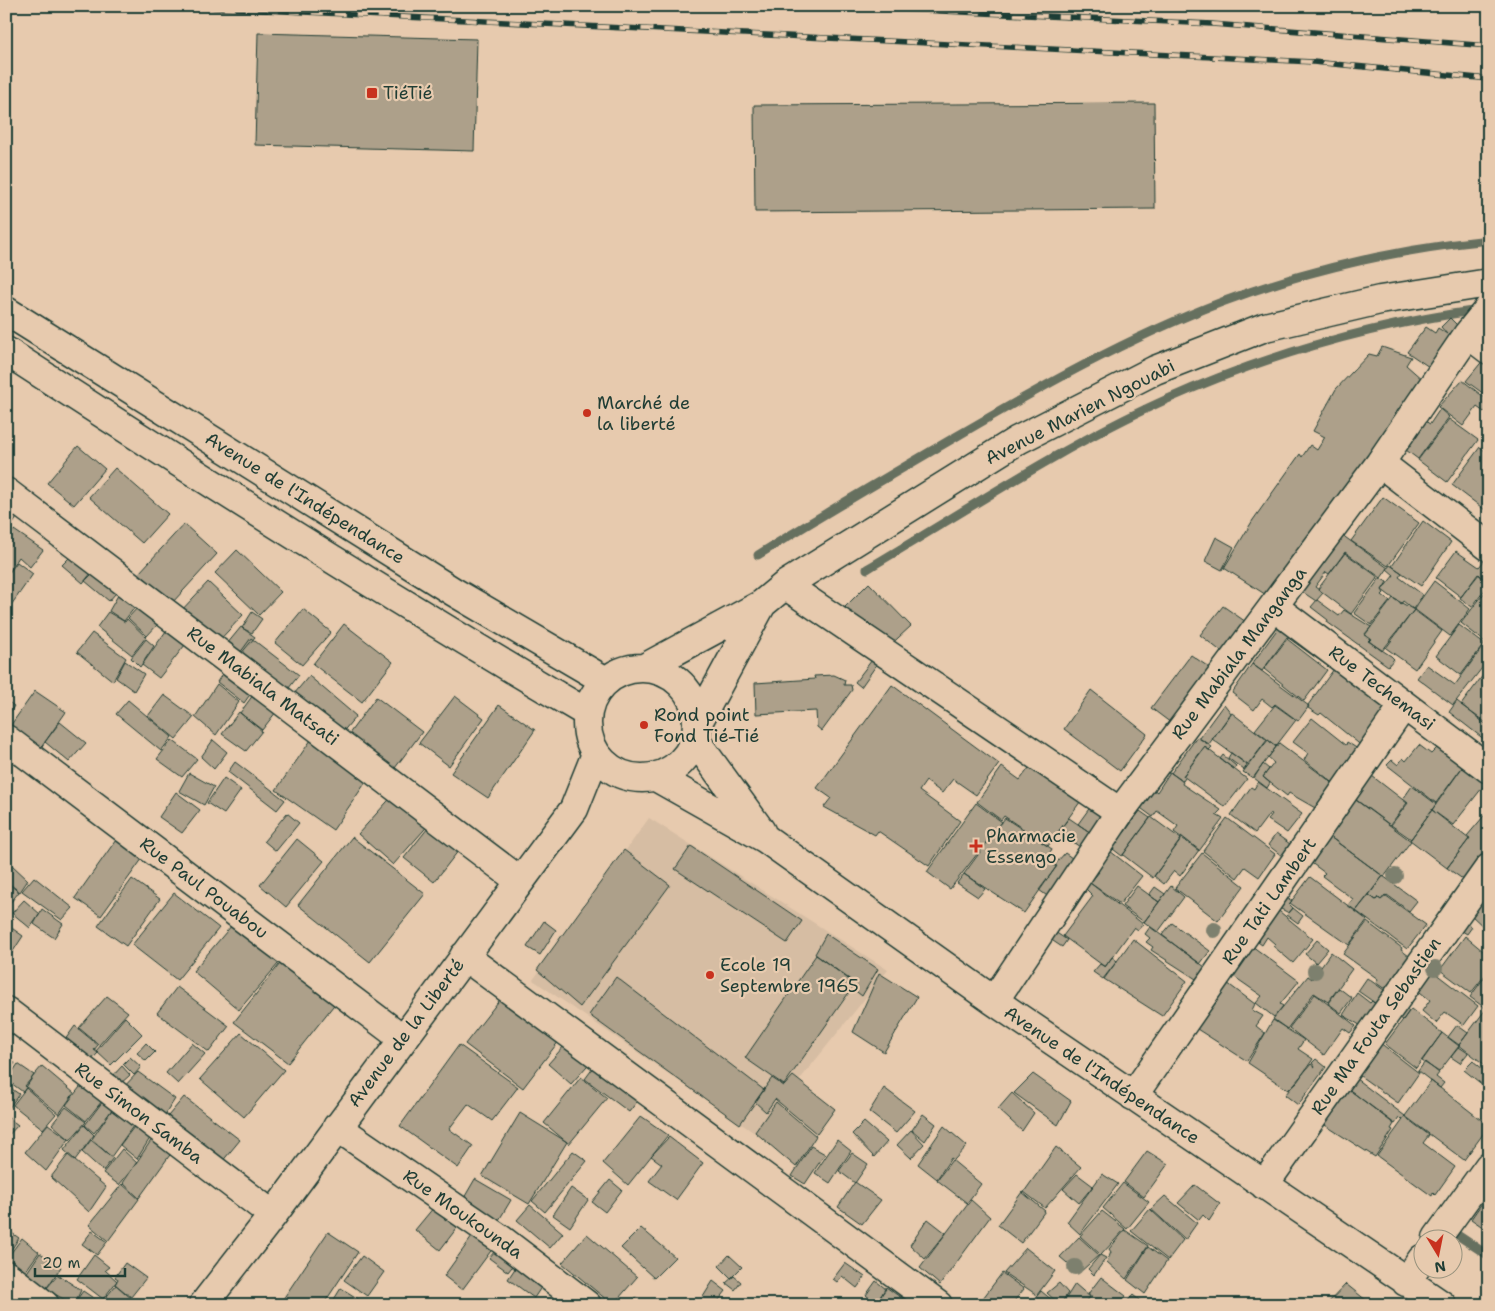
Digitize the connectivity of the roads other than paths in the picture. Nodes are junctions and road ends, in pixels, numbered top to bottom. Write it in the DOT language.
graph roads {
  1 [pos="1489,283"];
  2 [pos="1489,308"];
  3 [pos="6,311"];
  4 [pos="1478,342"];
  5 [pos="6,351"];
  6 [pos="1380,463"];
  7 [pos="6,492"];
  8 [pos="1489,547"];
  9 [pos="785,586"];
  10 [pos="762,604"];
  11 [pos="1274,607"];
  12 [pos="644,668"];
  13 [pos="606,681"];
  14 [pos="1404,705"];
  15 [pos="587,714"];
  16 [pos="696,732"];
  17 [pos="6,739"];
  18 [pos="596,754"];
  19 [pos="1489,769"];
  20 [pos="624,775"];
  21 [pos="656,777"];
  22 [pos="574,809"];
  23 [pos="1120,812"];
  24 [pos="766,839"];
  25 [pos="1489,868"];
  26 [pos="520,881"];
  27 [pos="464,956"];
  28 [pos="994,1000"];
  29 [pos="6,1011"];
  30 [pos="402,1038"];
  31 [pos="1133,1096"];
  32 [pos="337,1127"];
  33 [pos="1489,1166"];
  34 [pos="1264,1185"];
  35 [pos="273,1215"];
  36 [pos="1444,1228"];
  37 [pos="1412,1273"];
  38 [pos="6,1275"];
  39 [pos="1406,1282"];
  40 [pos="208,1303"];
  41 [pos="45,1305"];
  42 [pos="587,1305"];
  43 [pos="938,1305"];
  44 [pos="1442,1305"];
  1 -- 9 [label="street, Avenue Marien Ngouabi"];
  2 -- 4 [label="street, Rue Mabiala Manganga"];
  3 -- 13 [label="street, Avenue de l'Indépendance"];
  4 -- 6 [label="street, Rue Mabiala Manganga"];
  5 -- 15 [label="street"];
  6 -- 8 [label="street"];
  6 -- 11 [label="street, Rue Mabiala Manganga"];
  7 -- 26 [label="street, Rue Mabiala Matsati"];
  9 -- 10 [label="street, Avenue Marien Ngouabi"];
  9 -- 23 [label="street"];
  10 -- 12 [label="street, Avenue Marien Ngouabi"];
  10 -- 16 [label="street, Avenue Marien Ngouabi"];
  11 -- 14 [label="street, Rue Techemasi"];
  11 -- 23 [label="street, Rue Mabiala Manganga"];
  12 -- 13 [label="street"];
  12 -- 16 [label="street"];
  13 -- 15 [label="street"];
  14 -- 19 [label="street, Rue Techemasi"];
  14 -- 31 [label="street, Rue Tati Lambert"];
  15 -- 18 [label="street"];
  16 -- 21 [label="street"];
  16 -- 24 [label="street, Avenue de l'Indépendance"];
  17 -- 30 [label="street, Rue Paul Pouabou"];
  18 -- 20 [label="street"];
  18 -- 22 [label="street, Avenue de la Liberté"];
  20 -- 21 [label="street"];
  20 -- 22 [label="street"];
  21 -- 24 [label="street, Avenue de l'Indépendance"];
  22 -- 26 [label="street, Avenue de la Liberté"];
  23 -- 28 [label="street, Rue Mabiala Manganga"];
  24 -- 28 [label="street, Avenue de l'Indépendance"];
  25 -- 34 [label="street, Rue Ma Fouta Sebastien"];
  26 -- 27 [label="street, Avenue de la Liberté"];
  27 -- 30 [label="street, Avenue de la Liberté"];
  27 -- 43 [label="street"];
  28 -- 31 [label="street, Avenue de l'Indépendance"];
  29 -- 35 [label="street, Rue Simon Samba"];
  30 -- 32 [label="street, Avenue de la Liberté"];
  31 -- 34 [label="street, Avenue de l'Indépendance"];
  32 -- 35 [label="street, Avenue de la Liberté"];
  32 -- 42 [label="street, Rue Moukounda"];
  33 -- 36 [label="street"];
  34 -- 39 [label="street, Avenue de l'Indépendance"];
  35 -- 40 [label="street, Avenue de la Liberté"];
  37 -- 39 [label="street"];
  38 -- 41 [label="street"];
  39 -- 44 [label="street, Avenue de l'Indépendance"];
}
